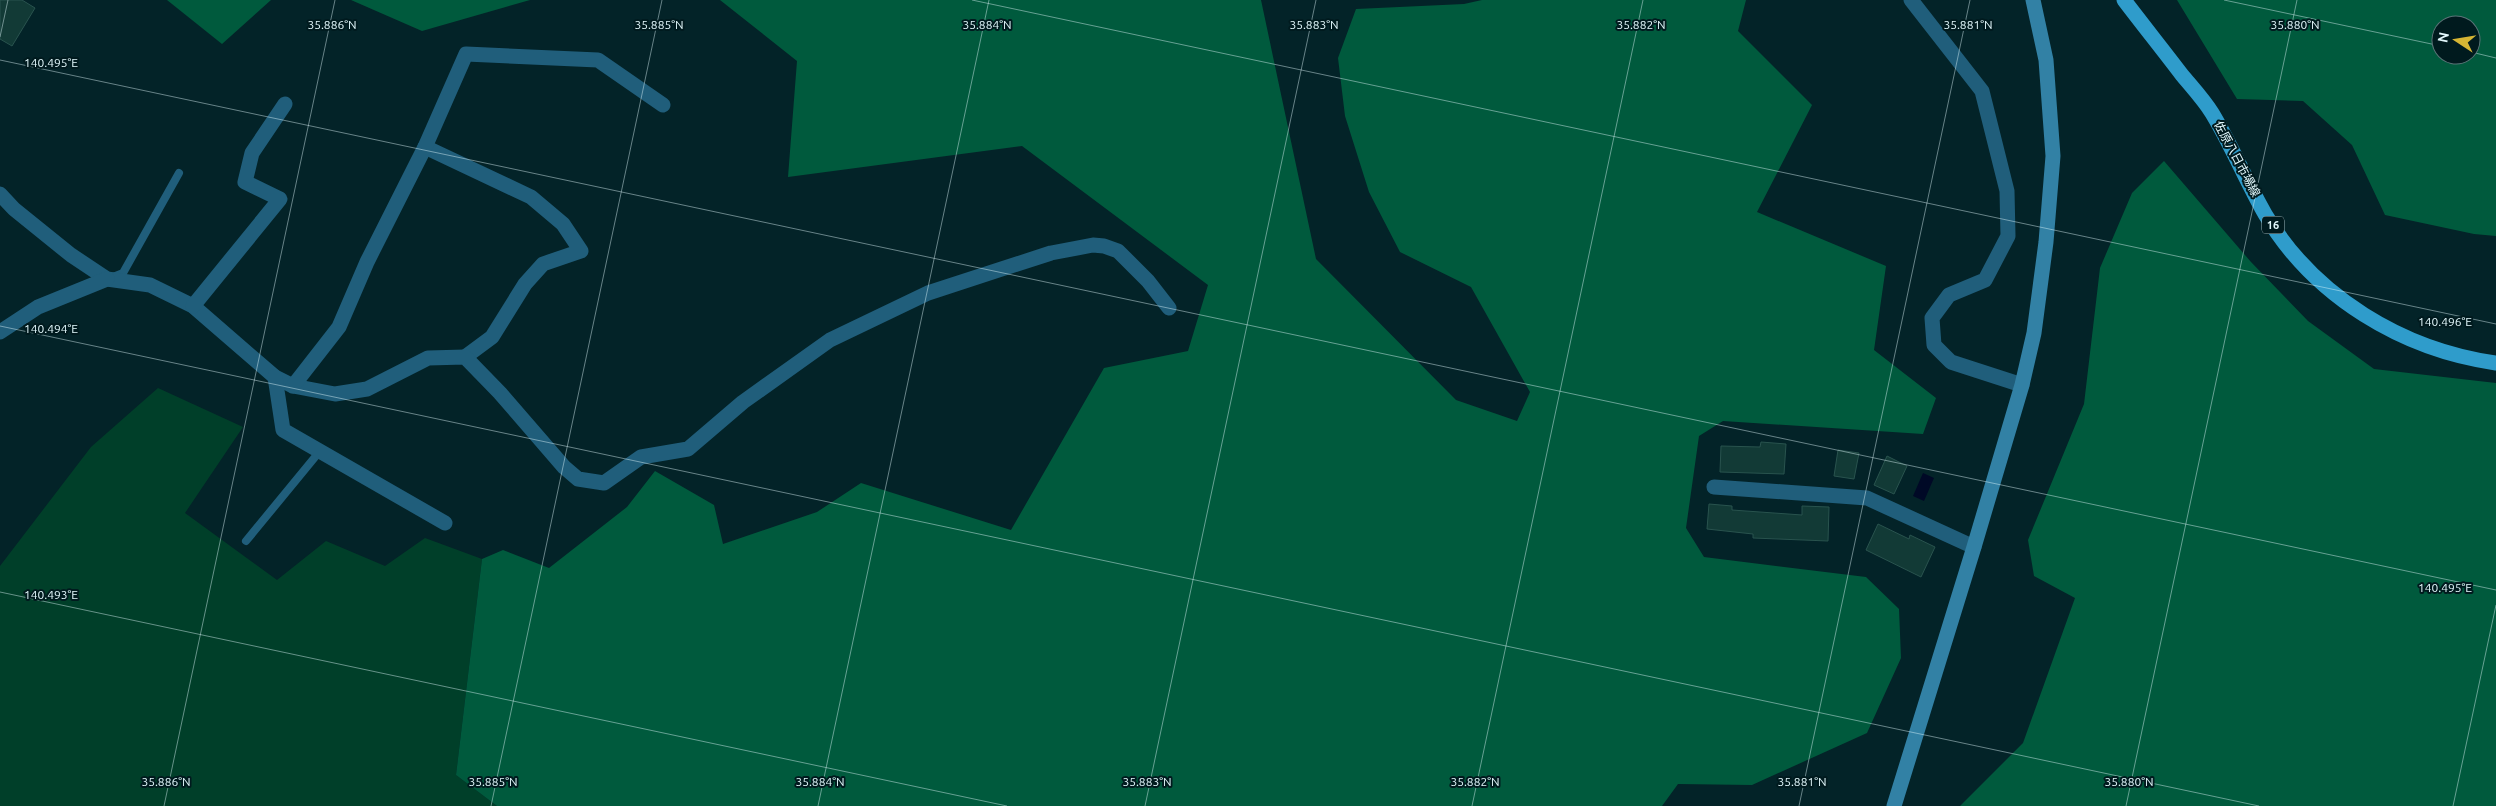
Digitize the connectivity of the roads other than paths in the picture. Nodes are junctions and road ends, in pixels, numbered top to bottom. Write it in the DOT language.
graph roads {
  1 [pos="1912,0"];
  2 [pos="2033,0"];
  3 [pos="2124,0"];
  4 [pos="286,104"];
  5 [pos="663,106"];
  6 [pos="425,147"];
  7 [pos="179,173"];
  8 [pos="0,194"];
  9 [pos="107,279"];
  10 [pos="193,306"];
  11 [pos="1169,308"];
  12 [pos="0,332"];
  13 [pos="464,357"];
  14 [pos="2496,362"];
  15 [pos="275,377"];
  16 [pos="2022,385"];
  17 [pos="292,386"];
  18 [pos="320,451"];
  19 [pos="1714,487"];
  20 [pos="445,523"];
  21 [pos="246,542"];
  22 [pos="1974,547"];
  23 [pos="1894,806"];
  1 -- 16 [label="street"];
  2 -- 16 [label="street"];
  3 -- 14 [label="main road, 佐原八日市場線 / 16"];
  4 -- 10 [label="street"];
  5 -- 6 [label="street"];
  6 -- 13 [label="street"];
  6 -- 17 [label="street"];
  7 -- 9 [label="lane"];
  8 -- 9 [label="street"];
  9 -- 10 [label="street"];
  9 -- 12 [label="street"];
  10 -- 15 [label="street"];
  11 -- 13 [label="street"];
  13 -- 17 [label="street"];
  15 -- 17 [label="street"];
  15 -- 18 [label="street"];
  16 -- 22 [label="street"];
  18 -- 20 [label="street"];
  18 -- 21 [label="lane"];
  19 -- 22 [label="street"];
  22 -- 23 [label="street"];
}
